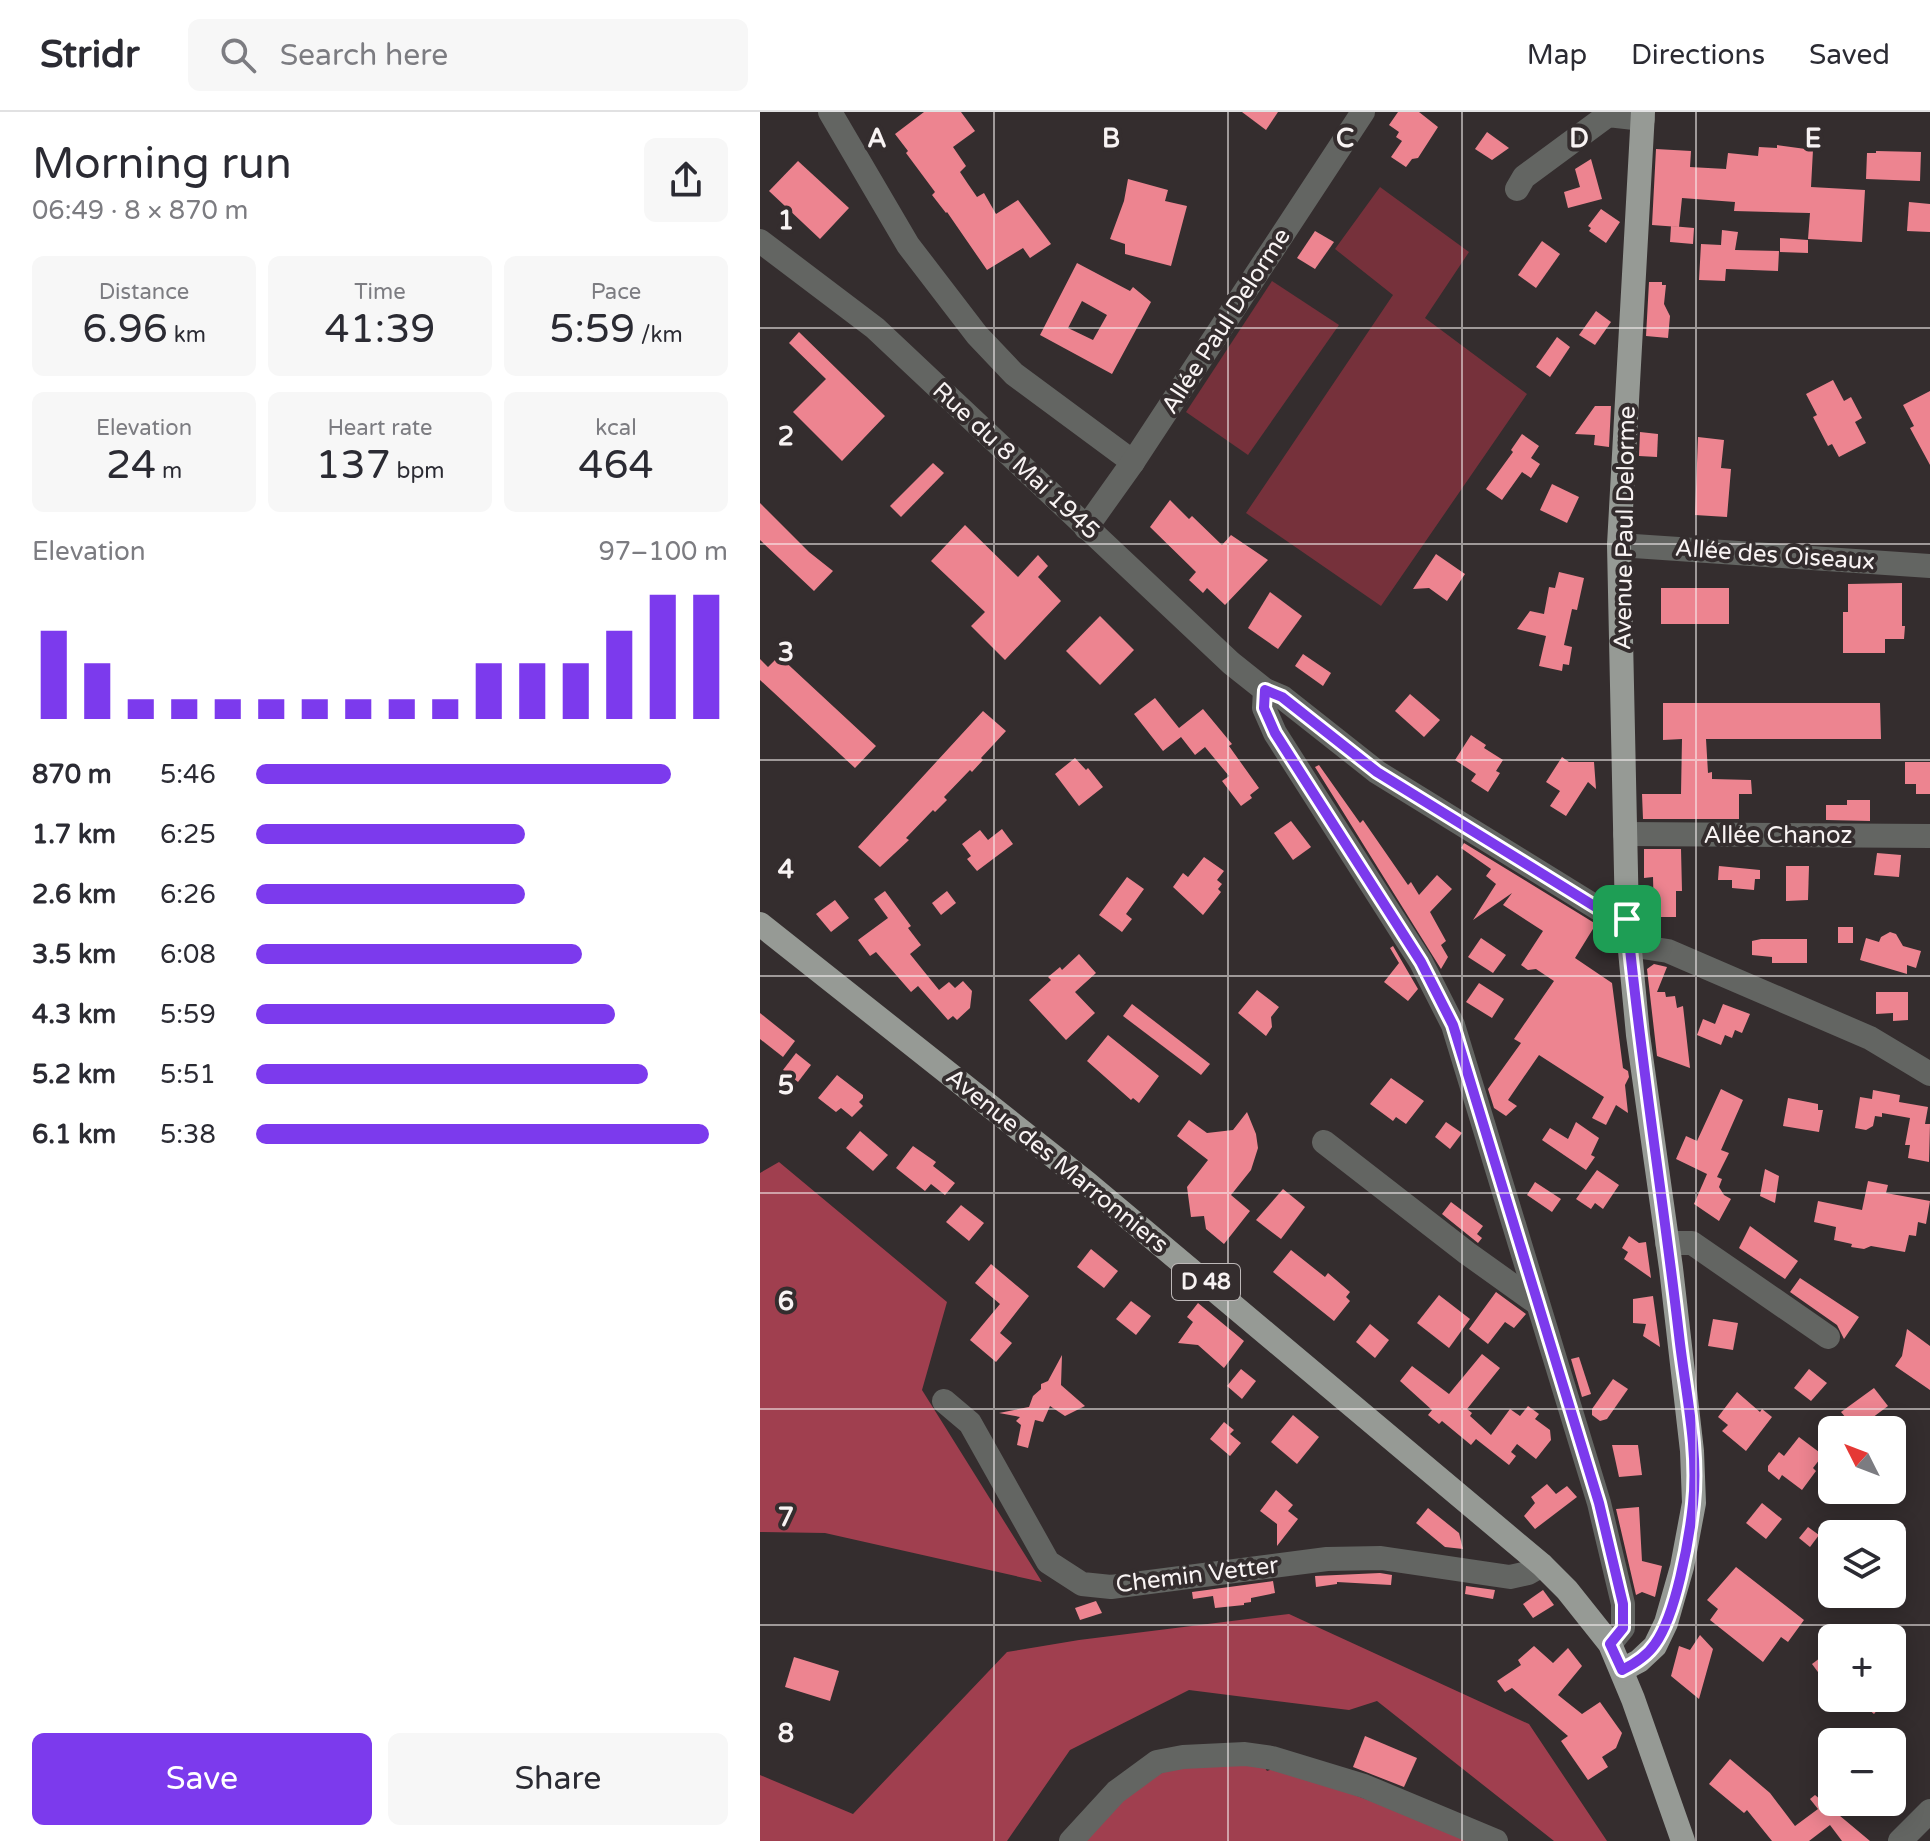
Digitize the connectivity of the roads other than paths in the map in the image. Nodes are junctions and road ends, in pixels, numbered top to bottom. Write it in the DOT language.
graph roads {
  1 [pos="830,112"];
  2 [pos="1363,112"];
  3 [pos="1643,115"];
  4 [pos="1517,189"];
  5 [pos="760,241"];
  6 [pos="1133,462"];
  7 [pos="1086,528"];
  8 [pos="1619,545"];
  9 [pos="1930,566"];
  10 [pos="1265,690"];
  11 [pos="1625,834"];
  12 [pos="1930,836"];
  13 [pos="1627,919"];
  14 [pos="760,924"];
  15 [pos="1629,945"];
  16 [pos="1930,1074"];
  17 [pos="1324,1142"];
  18 [pos="1667,1243"];
  19 [pos="1537,1303"];
  20 [pos="1828,1337"];
  21 [pos="944,1401"];
  22 [pos="1542,1565"];
  23 [pos="1610,1644"];
  24 [pos="1622,1670"];
  25 [pos="1930,1811"];
  26 [pos="1901,1840"];
  27 [pos="1071,1841"];
  28 [pos="1496,1841"];
  29 [pos="1683,1841"];
  1 -- 6 [label="street"];
  2 -- 6 [label="street, Allée Paul Delorme"];
  3 -- 4 [label="street"];
  3 -- 8 [label="main road, Avenue Paul Delorme"];
  5 -- 7 [label="street, Rue du 8 Mai 1945"];
  6 -- 7 [label="street, Allée Paul Delorme"];
  7 -- 10 [label="street, Rue du 8 Mai 1945"];
  8 -- 9 [label="street, Allée des Oiseaux"];
  8 -- 11 [label="main road, Avenue Paul Delorme"];
  10 -- 13 [label="street, Rue du 8 Mai 1945"];
  10 -- 19 [label="street"];
  11 -- 12 [label="street, Allée Chanoz"];
  11 -- 13 [label="main road, Avenue Paul Delorme"];
  13 -- 15 [label="main road, Avenue Paul Delorme"];
  14 -- 22 [label="main road, Avenue des Marronniers / D 48"];
  15 -- 16 [label="street"];
  15 -- 18 [label="main road, Avenue Paul Delorme"];
  17 -- 19 [label="street"];
  18 -- 20 [label="street"];
  18 -- 24 [label="main road, Avenue Paul Delorme"];
  19 -- 23 [label="street"];
  21 -- 22 [label="street, Chemin Vetter"];
  22 -- 23 [label="main road, Avenue des Marronniers / D 48"];
  23 -- 24 [label="main road, Avenue des Marronniers / D 48"];
  24 -- 29 [label="main road, Avenue des Marronniers"];
  25 -- 26 [label="street"];
  27 -- 28 [label="street"];
}
